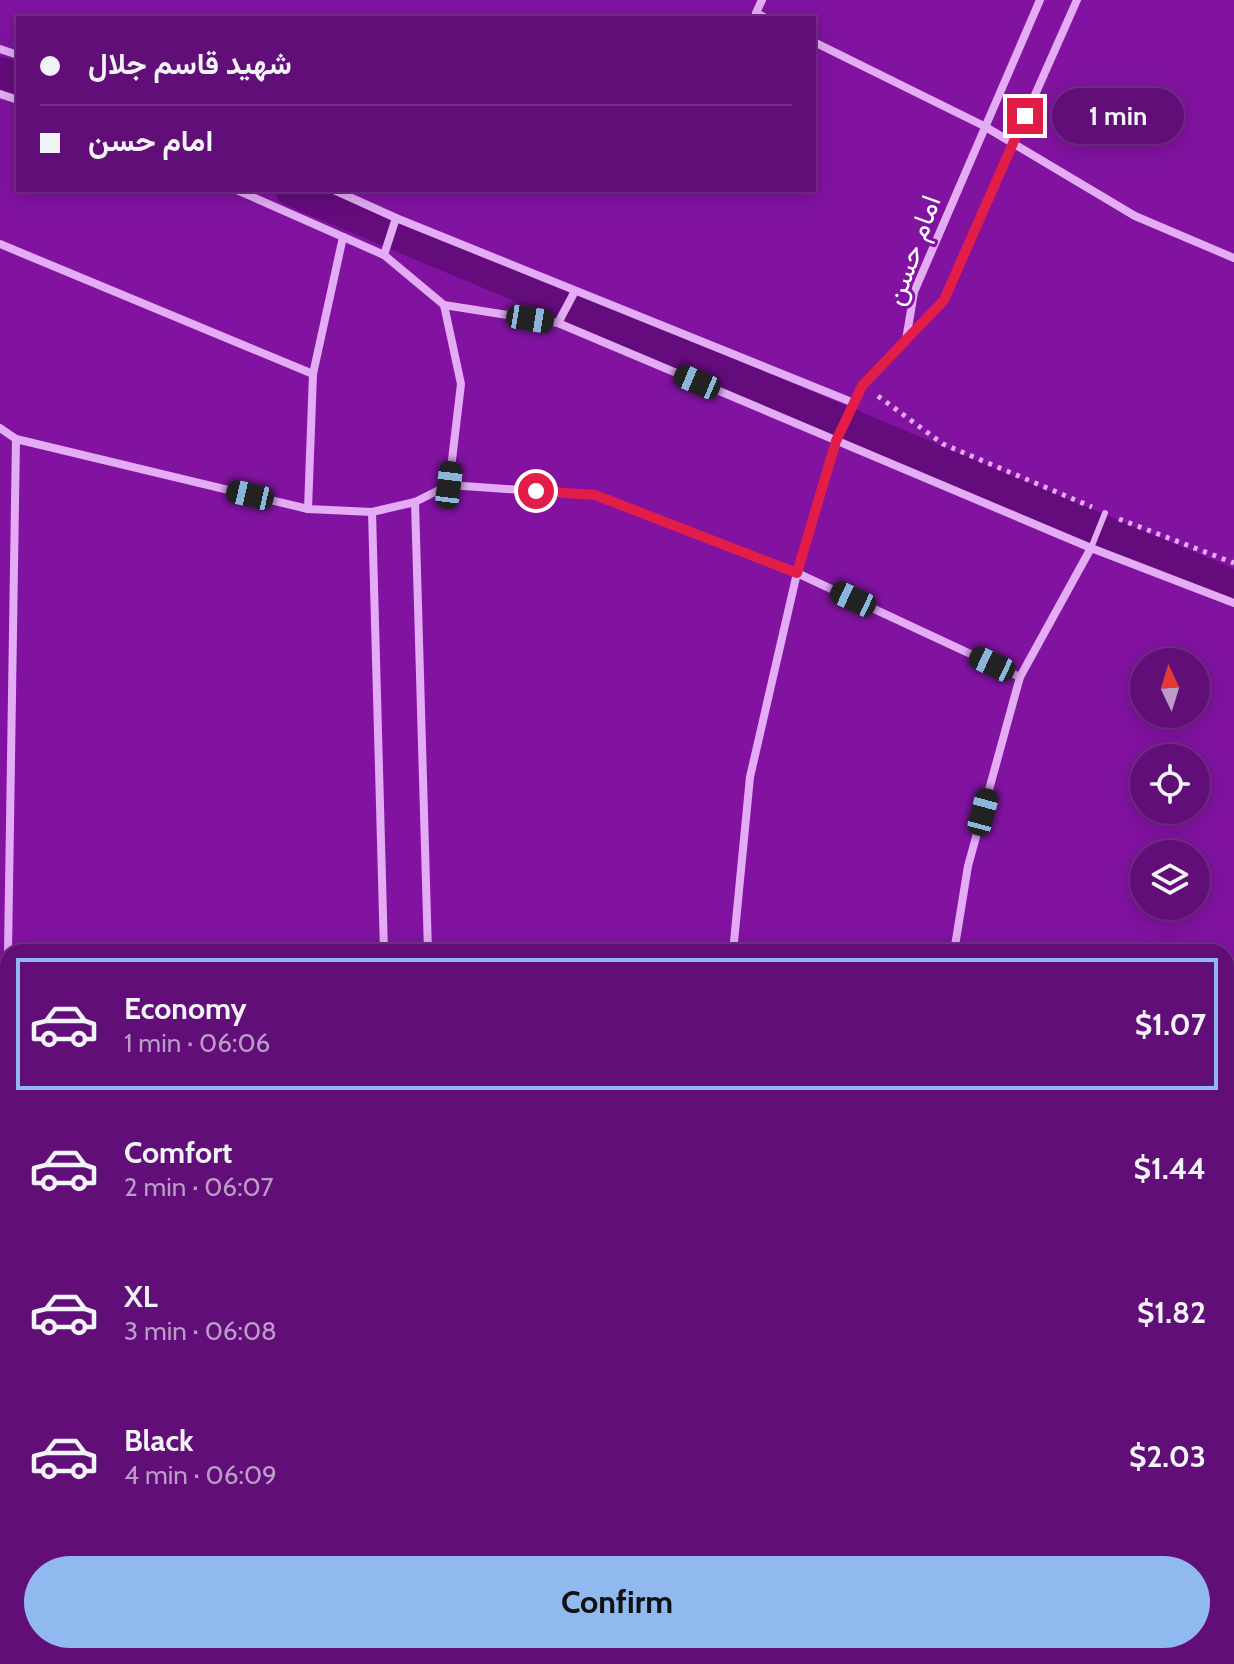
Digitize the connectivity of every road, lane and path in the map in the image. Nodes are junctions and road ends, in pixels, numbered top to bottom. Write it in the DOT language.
graph roads {
  1 [pos="762,0"];
  2 [pos="1040,0"];
  3 [pos="1077,0"];
  4 [pos="762,16"];
  5 [pos="816,43"];
  6 [pos="984,126"];
  7 [pos="1012,145"];
  8 [pos="242,192"];
  9 [pos="338,192"];
  10 [pos="395,221"];
  11 [pos="343,237"];
  12 [pos="0,244"];
  13 [pos="386,250"];
  14 [pos="1234,258"];
  15 [pos="574,294"];
  16 [pos="444,305"];
  17 [pos="560,320"];
  18 [pos="906,340"];
  19 [pos="313,374"];
  20 [pos="862,386"];
  21 [pos="852,407"];
  22 [pos="0,428"];
  23 [pos="838,438"];
  24 [pos="16,439"];
  25 [pos="449,485"];
  26 [pos="415,502"];
  27 [pos="308,509"];
  28 [pos="372,512"];
  29 [pos="1103,517"];
  30 [pos="1093,544"];
  31 [pos="1234,563"];
  32 [pos="797,573"];
  33 [pos="1234,603"];
  34 [pos="1020,677"];
  35 [pos="7,944"];
  36 [pos="384,944"];
  37 [pos="428,944"];
  38 [pos="734,944"];
  39 [pos="955,944"];
  40 [pos="0,1438"];
  41 [pos="0,1450"];
  42 [pos="0,1464"];
  1 -- 4 [label="street"];
  2 -- 6 [label="street, امام حسن"];
  3 -- 7 [label="street, امام حسن"];
  5 -- 6 [label="street"];
  6 -- 7 [label="street"];
  6 -- 18 [label="street, امام حسن"];
  7 -- 14 [label="street"];
  7 -- 18 [label="street, امام حسن"];
  8 -- 11 [label="street"];
  9 -- 10 [label="street"];
  10 -- 13 [label="street"];
  10 -- 15 [label="street"];
  11 -- 13 [label="street"];
  11 -- 19 [label="street"];
  12 -- 19 [label="street"];
  13 -- 16 [label="street"];
  15 -- 17 [label="street"];
  15 -- 21 [label="street"];
  16 -- 17 [label="street"];
  16 -- 25 [label="street"];
  17 -- 23 [label="street"];
  18 -- 20 [label="street"];
  19 -- 27 [label="street"];
  20 -- 21 [label="street"];
  20 -- 29 [label="path"];
  21 -- 23 [label="street"];
  22 -- 24 [label="street"];
  23 -- 30 [label="street"];
  23 -- 32 [label="street"];
  24 -- 27 [label="street"];
  24 -- 35 [label="street"];
  25 -- 26 [label="street"];
  25 -- 32 [label="street"];
  26 -- 28 [label="street"];
  26 -- 37 [label="street"];
  27 -- 28 [label="street"];
  28 -- 36 [label="street"];
  29 -- 30 [label="lane"];
  29 -- 31 [label="path"];
  30 -- 33 [label="street"];
  30 -- 34 [label="street"];
  32 -- 34 [label="street"];
  32 -- 38 [label="street"];
  34 -- 39 [label="street"];
  40 -- 41 [label="street"];
  41 -- 42 [label="street"];
}
